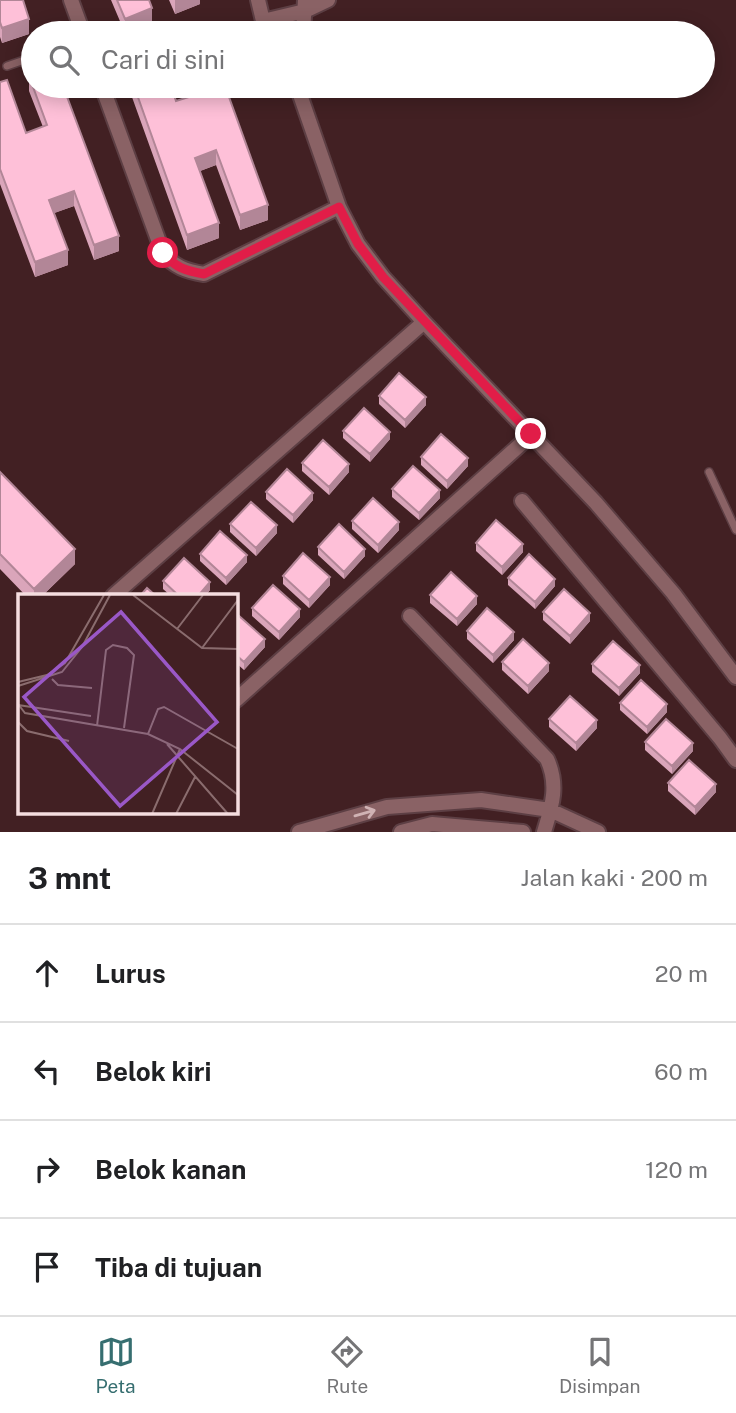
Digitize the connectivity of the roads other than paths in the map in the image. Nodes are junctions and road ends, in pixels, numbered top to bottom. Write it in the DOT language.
graph roads {
  1 [pos="71,0"];
  2 [pos="258,0"];
  3 [pos="328,0"];
  4 [pos="305,6"];
  5 [pos="79,21"];
  6 [pos="264,21"];
  7 [pos="277,21"];
  8 [pos="21,61"];
  9 [pos="7,66"];
  10 [pos="106,98"];
  11 [pos="303,98"];
  12 [pos="339,207"];
  13 [pos="424,321"];
  14 [pos="531,434"];
  15 [pos="709,472"];
  16 [pos="522,501"];
  17 [pos="736,530"];
  18 [pos="115,594"];
  19 [pos="410,616"];
  20 [pos="736,677"];
  21 [pos="238,698"];
  22 [pos="736,760"];
  23 [pos="550,810"];
  24 [pos="299,832"];
  25 [pos="401,832"];
  26 [pos="523,832"];
  27 [pos="544,832"];
  28 [pos="598,832"];
  1 -- 5 [label="street"];
  2 -- 6 [label="street"];
  3 -- 4 [label="street"];
  4 -- 7 [label="street"];
  8 -- 9 [label="lane"];
  10 -- 12 [label="street"];
  11 -- 12 [label="street"];
  12 -- 13 [label="street"];
  13 -- 14 [label="street"];
  13 -- 18 [label="street"];
  14 -- 20 [label="street"];
  14 -- 21 [label="street"];
  15 -- 17 [label="lane"];
  16 -- 22 [label="street"];
  19 -- 23 [label="street"];
  24 -- 23 [label="street, one-way"];
  23 -- 27 [label="street"];
  23 -- 28 [label="street"];
  25 -- 26 [label="street"];
}
